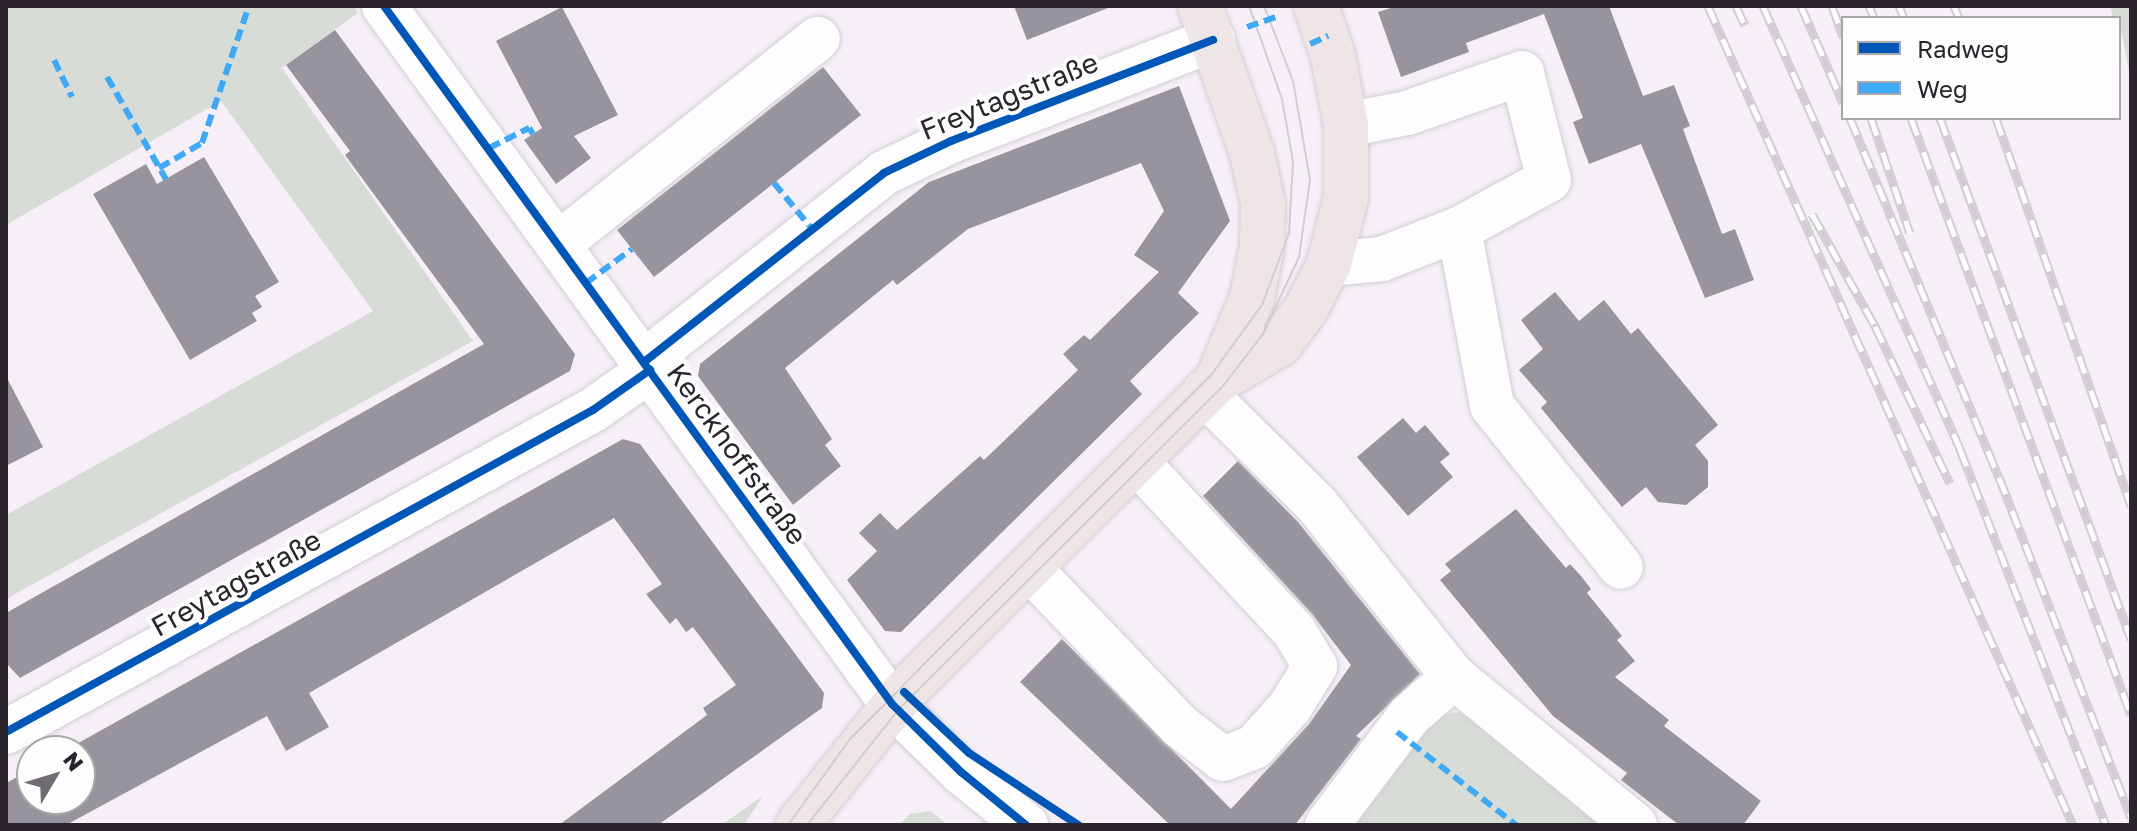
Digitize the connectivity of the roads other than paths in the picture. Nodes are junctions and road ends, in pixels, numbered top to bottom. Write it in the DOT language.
graph roads {
  1 [pos="384,6"];
  2 [pos="1316,6"];
  3 [pos="1207,23"];
  4 [pos="818,39"];
  5 [pos="1346,125"];
  6 [pos="1459,229"];
  7 [pos="558,244"];
  8 [pos="1329,264"];
  9 [pos="647,366"];
  10 [pos="1210,387"];
  11 [pos="1136,461"];
  12 [pos="1621,567"];
  13 [pos="1029,568"];
  14 [pos="1454,677"];
  15 [pos="892,704"];
  16 [pos="6,732"];
  17 [pos="798,825"];
  18 [pos="1026,825"];
  19 [pos="1327,825"];
  20 [pos="1635,825"];
  1 -- 7 [label="street, Kerckhoffstraße"];
  2 -- 5 [label="main road"];
  3 -- 9 [label="street, Freytagstraße"];
  3 -- 10 [label="main road"];
  4 -- 7 [label="street"];
  5 -- 6 [label="street"];
  5 -- 8 [label="main road"];
  6 -- 8 [label="street"];
  6 -- 12 [label="street"];
  7 -- 9 [label="street, Kerckhoffstraße"];
  8 -- 10 [label="main road"];
  9 -- 15 [label="street, Kerckhoffstraße"];
  9 -- 16 [label="street, Freytagstraße"];
  10 -- 11 [label="main road"];
  10 -- 14 [label="street"];
  11 -- 13 [label="main road"];
  11 -- 13 [label="street"];
  13 -- 15 [label="main road"];
  14 -- 19 [label="street"];
  14 -- 20 [label="street"];
  15 -- 17 [label="main road"];
  15 -- 18 [label="street, Kerckhoffstraße"];
}
